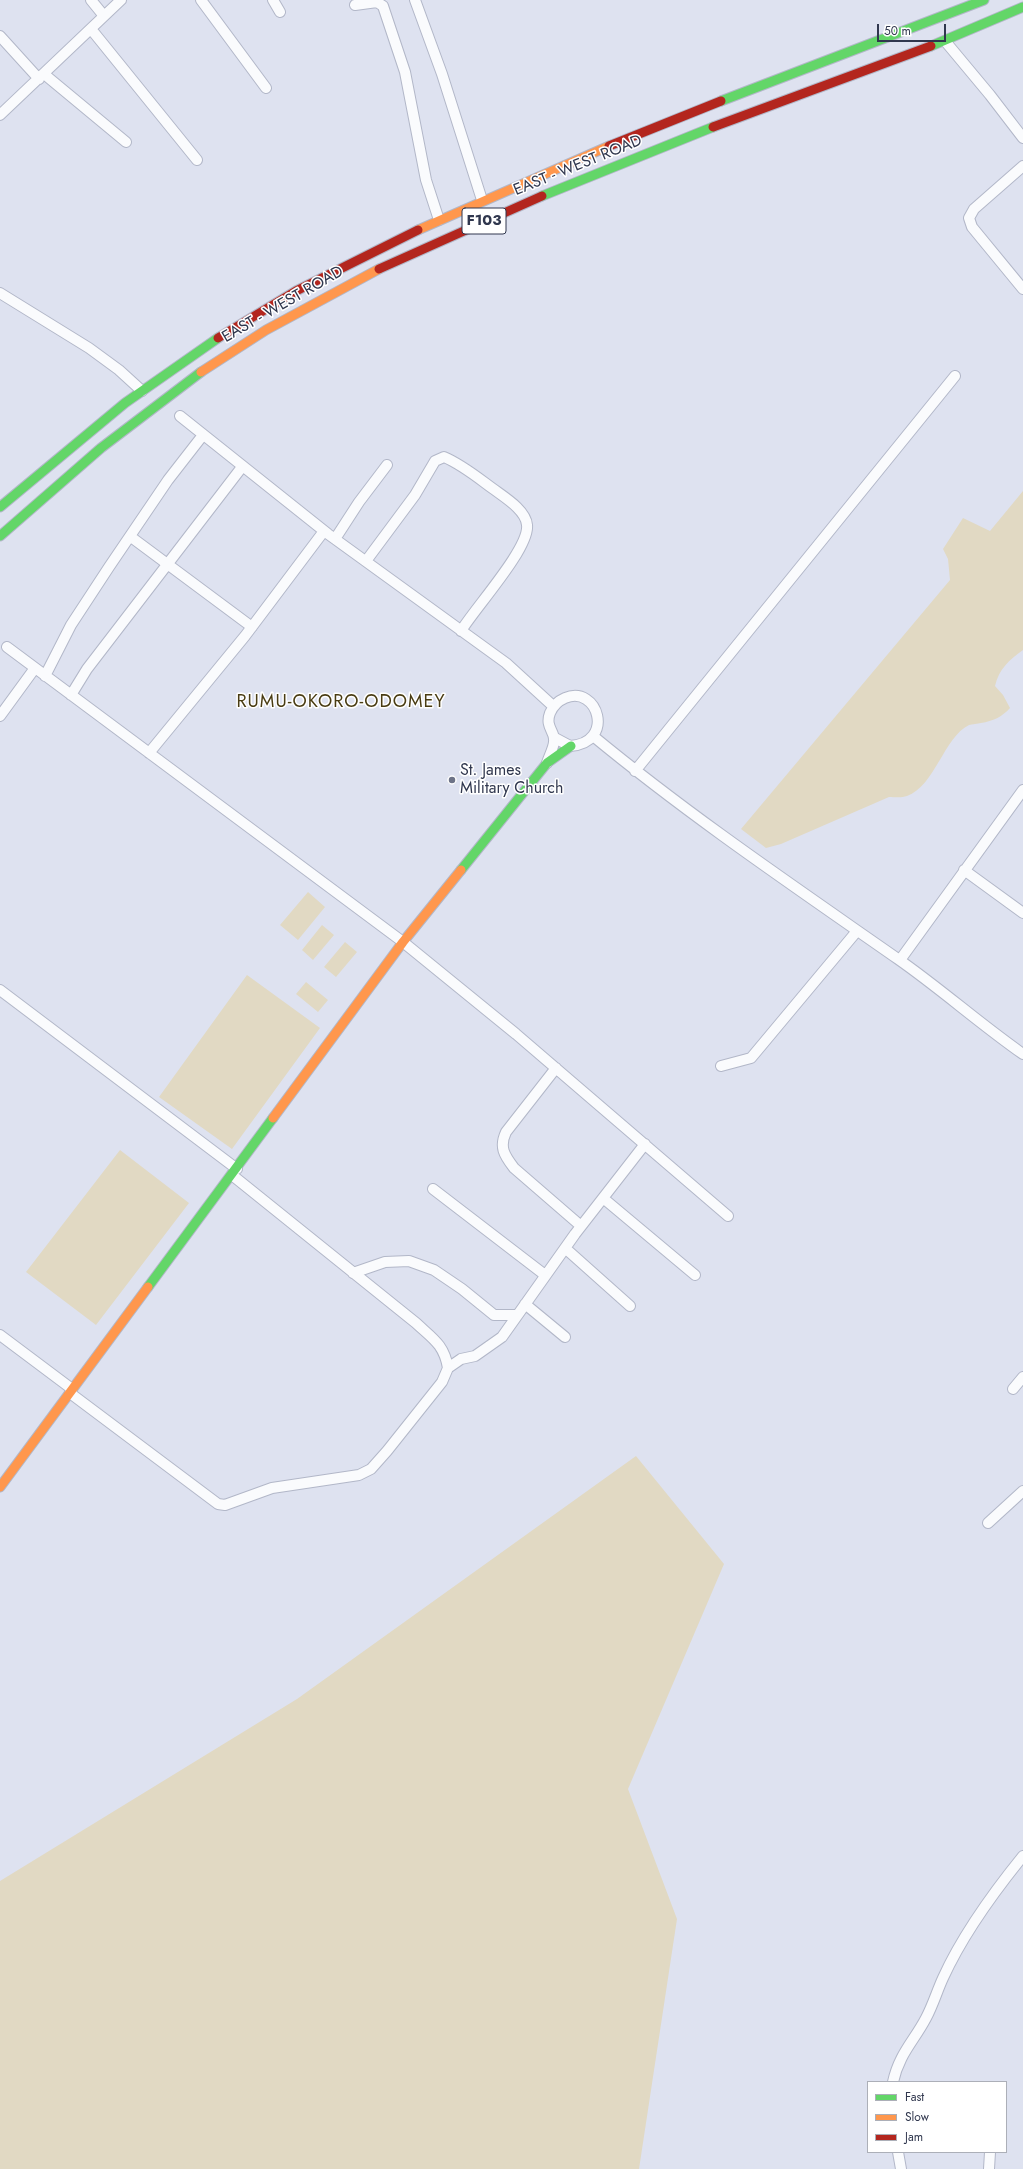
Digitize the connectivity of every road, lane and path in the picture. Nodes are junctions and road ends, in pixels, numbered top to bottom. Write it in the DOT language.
graph roads {
  1 [pos="91,0"];
  2 [pos="121,0"];
  3 [pos="201,0"];
  4 [pos="273,0"];
  5 [pos="415,0"];
  6 [pos="984,0"];
  7 [pos="355,5"];
  8 [pos="1023,7"];
  9 [pos="280,12"];
  10 [pos="104,16"];
  11 [pos="91,29"];
  12 [pos="0,36"];
  13 [pos="945,40"];
  14 [pos="41,76"];
  15 [pos="266,88"];
  16 [pos="0,115"];
  17 [pos="1023,138"];
  18 [pos="126,142"];
  19 [pos="197,160"];
  20 [pos="1023,166"];
  21 [pos="482,200"];
  22 [pos="439,220"];
  23 [pos="1023,289"];
  24 [pos="0,293"];
  25 [pos="955,376"];
  26 [pos="142,390"];
  27 [pos="180,416"];
  28 [pos="203,435"];
  29 [pos="387,465"];
  30 [pos="242,467"];
  31 [pos="0,507"];
  32 [pos="324,531"];
  33 [pos="0,536"];
  34 [pos="131,537"];
  35 [pos="335,539"];
  36 [pos="366,561"];
  37 [pos="168,565"];
  38 [pos="252,627"];
  39 [pos="461,631"];
  40 [pos="7,647"];
  41 [pos="35,668"];
  42 [pos="45,676"];
  43 [pos="71,695"];
  44 [pos="553,706"];
  45 [pos="0,716"];
  46 [pos="593,736"];
  47 [pos="555,738"];
  48 [pos="571,746"];
  49 [pos="149,754"];
  50 [pos="547,762"];
  51 [pos="635,771"];
  52 [pos="1023,790"];
  53 [pos="964,870"];
  54 [pos="1023,913"];
  55 [pos="857,931"];
  56 [pos="403,942"];
  57 [pos="900,960"];
  58 [pos="0,990"];
  59 [pos="1023,1054"];
  60 [pos="721,1066"];
  61 [pos="556,1068"];
  62 [pos="645,1144"];
  63 [pos="235,1172"];
  64 [pos="433,1188"];
  65 [pos="603,1198"];
  66 [pos="728,1216"];
  67 [pos="581,1226"];
  68 [pos="565,1248"];
  69 [pos="353,1273"];
  70 [pos="545,1275"];
  71 [pos="695,1275"];
  72 [pos="525,1304"];
  73 [pos="630,1306"];
  74 [pos="517,1315"];
  75 [pos="0,1335"];
  76 [pos="565,1337"];
  77 [pos="448,1368"];
  78 [pos="1023,1377"];
  79 [pos="1013,1389"];
  80 [pos="71,1391"];
  81 [pos="0,1487"];
  82 [pos="1023,1491"];
  83 [pos="988,1523"];
  84 [pos="1023,1856"];
  85 [pos="893,2081"];
  86 [pos="898,2153"];
  87 [pos="990,2153"];
  88 [pos="901,2169"];
  89 [pos="989,2169"];
  1 -- 10 [label="street"];
  2 -- 10 [label="street"];
  3 -- 15 [label="street"];
  4 -- 9 [label="street"];
  5 -- 21 [label="street"];
  6 -- 21 [label="main road, EAST - WEST ROAD / F103"];
  7 -- 22 [label="street"];
  8 -- 13 [label="main road, EAST - WEST ROAD / F103"];
  10 -- 11 [label="street"];
  11 -- 14 [label="street"];
  11 -- 19 [label="street"];
  12 -- 14 [label="street"];
  13 -- 17 [label="street"];
  13 -- 33 [label="main road, EAST - WEST ROAD / F103"];
  14 -- 16 [label="street"];
  14 -- 18 [label="street"];
  20 -- 23 [label="street"];
  21 -- 22 [label="main road, EAST - WEST ROAD / F103"];
  22 -- 26 [label="main road, EAST - WEST ROAD / F103"];
  24 -- 26 [label="street"];
  25 -- 51 [label="street"];
  26 -- 31 [label="main road, EAST - WEST ROAD / F103"];
  27 -- 28 [label="street"];
  28 -- 30 [label="street"];
  28 -- 34 [label="street"];
  29 -- 35 [label="street"];
  30 -- 32 [label="street"];
  30 -- 37 [label="street"];
  32 -- 35 [label="street"];
  32 -- 38 [label="street"];
  34 -- 37 [label="street"];
  34 -- 42 [label="street"];
  35 -- 36 [label="street"];
  36 -- 39 [label="street"];
  36 -- 39 [label="street"];
  37 -- 38 [label="street"];
  37 -- 43 [label="street"];
  38 -- 49 [label="street"];
  39 -- 44 [label="street"];
  40 -- 41 [label="street"];
  41 -- 42 [label="street"];
  41 -- 45 [label="street"];
  42 -- 43 [label="street"];
  43 -- 49 [label="street"];
  44 -- 46 [label="street"];
  44 -- 47 [label="street"];
  46 -- 48 [label="street"];
  46 -- 51 [label="street"];
  47 -- 48 [label="street"];
  47 -- 50 [label="street"];
  48 -- 50 [label="main road"];
  49 -- 56 [label="street"];
  50 -- 56 [label="main road"];
  51 -- 55 [label="street"];
  52 -- 53 [label="street"];
  53 -- 54 [label="street"];
  53 -- 57 [label="street"];
  55 -- 57 [label="street"];
  55 -- 60 [label="street"];
  56 -- 61 [label="street"];
  56 -- 63 [label="main road"];
  57 -- 59 [label="street"];
  58 -- 63 [label="street"];
  61 -- 62 [label="street"];
  61 -- 67 [label="street"];
  62 -- 65 [label="street"];
  62 -- 66 [label="street"];
  63 -- 69 [label="street"];
  63 -- 80 [label="main road"];
  64 -- 70 [label="street"];
  65 -- 67 [label="street"];
  65 -- 71 [label="street"];
  67 -- 68 [label="street"];
  68 -- 70 [label="street"];
  68 -- 73 [label="street"];
  69 -- 74 [label="street"];
  69 -- 77 [label="street"];
  70 -- 72 [label="street"];
  72 -- 74 [label="street"];
  72 -- 76 [label="street"];
  74 -- 77 [label="street"];
  75 -- 80 [label="street"];
  77 -- 80 [label="street"];
  78 -- 79 [label="street"];
  80 -- 81 [label="main road"];
  82 -- 83 [label="street"];
  84 -- 85 [label="street"];
  86 -- 88 [label="street"];
  87 -- 89 [label="street"];
}
